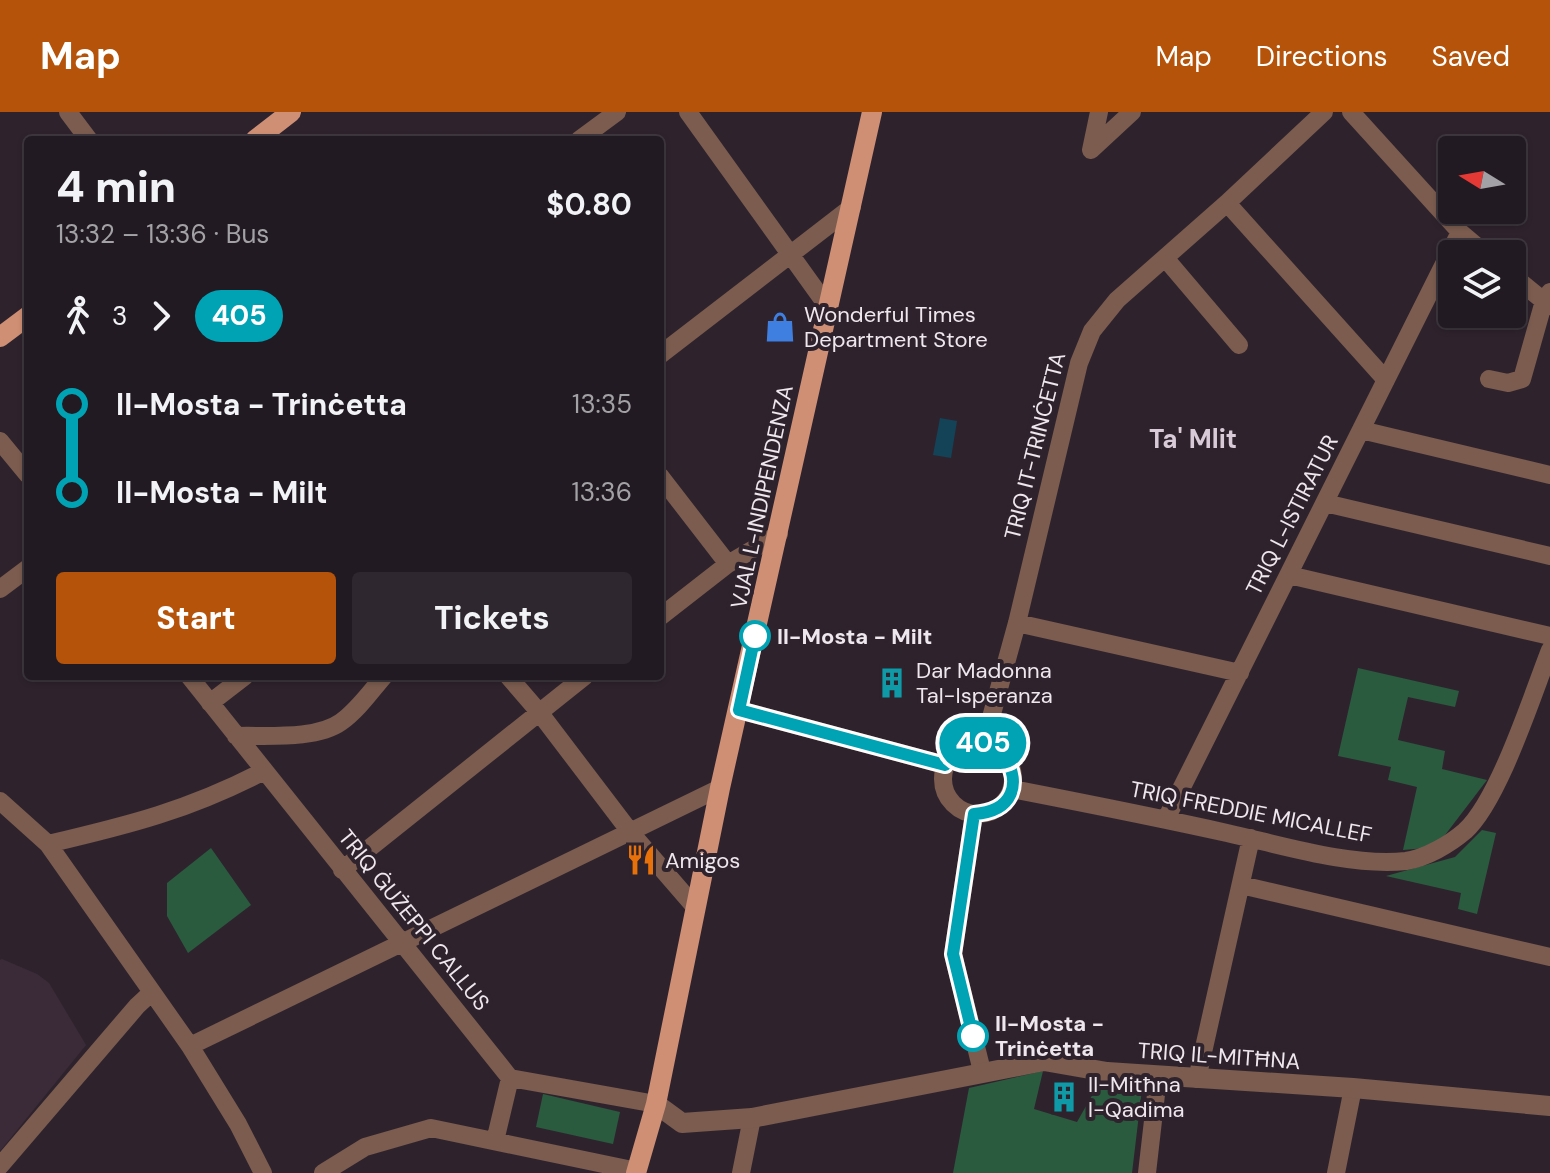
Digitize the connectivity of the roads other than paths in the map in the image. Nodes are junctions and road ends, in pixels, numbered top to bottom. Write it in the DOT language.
graph roads {
  1 [pos="68,112"];
  2 [pos="291,112"];
  3 [pos="617,112"];
  4 [pos="688,112"];
  5 [pos="872,112"];
  6 [pos="1099,112"];
  7 [pos="1132,112"];
  8 [pos="1324,112"];
  9 [pos="1352,112"];
  10 [pos="86,136"];
  11 [pos="260,136"];
  12 [pos="584,136"];
  13 [pos="1227,203"];
  14 [pos="852,207"];
  15 [pos="1460,232"];
  16 [pos="1469,240"];
  17 [pos="789,253"];
  18 [pos="1165,258"];
  19 [pos="1526,285"];
  20 [pos="1548,300"];
  21 [pos="828,307"];
  22 [pos="24,319"];
  23 [pos="0,337"];
  24 [pos="1239,345"];
  25 [pos="664,352"];
  26 [pos="1489,379"];
  27 [pos="1386,380"];
  28 [pos="1361,430"];
  29 [pos="0,441"];
  30 [pos="24,470"];
  31 [pos="1550,475"];
  32 [pos="664,481"];
  33 [pos="1325,503"];
  34 [pos="779,534"];
  35 [pos="1550,556"];
  36 [pos="728,564"];
  37 [pos="24,571"];
  38 [pos="1289,575"];
  39 [pos="0,589"];
  40 [pos="664,614"];
  41 [pos="1017,623"];
  42 [pos="1550,636"];
  43 [pos="1550,650"];
  44 [pos="1240,673"];
  45 [pos="192,680"];
  46 [pos="240,680"];
  47 [pos="380,680"];
  48 [pos="511,680"];
  49 [pos="580,680"];
  50 [pos="210,703"];
  51 [pos="739,710"];
  52 [pos="539,712"];
  53 [pos="236,736"];
  54 [pos="984,743"];
  55 [pos="945,765"];
  56 [pos="264,771"];
  57 [pos="720,788"];
  58 [pos="1012,789"];
  59 [pos="0,801"];
  60 [pos="974,814"];
  61 [pos="1166,819"];
  62 [pos="631,833"];
  63 [pos="1251,838"];
  64 [pos="48,844"];
  65 [pos="342,870"];
  66 [pos="1241,885"];
  67 [pos="695,907"];
  68 [pos="402,945"];
  69 [pos="1550,957"];
  70 [pos="151,993"];
  71 [pos="190,1046"];
  72 [pos="982,1071"];
  73 [pos="1158,1077"];
  74 [pos="510,1078"];
  75 [pos="1197,1079"];
  76 [pos="1353,1088"];
  77 [pos="1548,1100"];
  78 [pos="656,1104"];
  79 [pos="752,1118"];
  80 [pos="495,1141"];
  81 [pos="0,1166"];
  82 [pos="636,1172"];
  83 [pos="263,1173"];
  84 [pos="323,1173"];
  85 [pos="741,1173"];
  86 [pos="1147,1173"];
  87 [pos="1336,1173"];
  1 -- 10 [label="street"];
  2 -- 11 [label="main road"];
  3 -- 12 [label="street"];
  4 -- 17 [label="street"];
  5 -- 14 [label="main road, VJAL L-INDIPENDENZA"];
  6 -- 7 [label="street"];
  8 -- 13 [label="street, TRIQ IT-TRINĊETTA"];
  9 -- 15 [label="street"];
  13 -- 18 [label="street, TRIQ IT-TRINĊETTA"];
  13 -- 27 [label="street"];
  14 -- 17 [label="street"];
  14 -- 21 [label="main road, VJAL L-INDIPENDENZA"];
  15 -- 16 [label="street"];
  15 -- 27 [label="street, TRIQ L-ISTIRATUR"];
  17 -- 21 [label="street"];
  17 -- 25 [label="street"];
  18 -- 24 [label="street"];
  18 -- 41 [label="street, TRIQ IT-TRINĊETTA"];
  19 -- 20 [label="street"];
  20 -- 26 [label="street"];
  21 -- 34 [label="main road, VJAL L-INDIPENDENZA"];
  22 -- 23 [label="main road"];
  27 -- 28 [label="street, TRIQ L-ISTIRATUR"];
  28 -- 31 [label="street"];
  28 -- 33 [label="street, TRIQ L-ISTIRATUR"];
  29 -- 30 [label="street"];
  32 -- 36 [label="street"];
  33 -- 35 [label="street"];
  33 -- 38 [label="street, TRIQ L-ISTIRATUR"];
  34 -- 36 [label="street"];
  34 -- 51 [label="main road, VJAL L-INDIPENDENZA"];
  36 -- 40 [label="street"];
  37 -- 39 [label="street"];
  38 -- 42 [label="street"];
  38 -- 44 [label="street, TRIQ L-ISTIRATUR"];
  41 -- 44 [label="street"];
  41 -- 54 [label="street, TRIQ IT-TRINĊETTA"];
  43 -- 63 [label="street, TRIQ FREDDIE MICALLEF"];
  44 -- 61 [label="street, TRIQ L-ISTIRATUR"];
  45 -- 50 [label="street, TRIQ ĠUŻEPPI CALLUS"];
  46 -- 50 [label="street"];
  47 -- 53 [label="street"];
  48 -- 52 [label="street"];
  49 -- 52 [label="street"];
  50 -- 53 [label="street, TRIQ ĠUŻEPPI CALLUS"];
  51 -- 55 [label="street"];
  51 -- 57 [label="main road, VJAL L-INDIPENDENZA"];
  52 -- 62 [label="street"];
  52 -- 65 [label="street"];
  53 -- 56 [label="street, TRIQ ĠUŻEPPI CALLUS"];
  54 -- 55 [label="street"];
  54 -- 58 [label="street"];
  55 -- 60 [label="street"];
  56 -- 64 [label="street"];
  56 -- 65 [label="street, TRIQ ĠUŻEPPI CALLUS"];
  57 -- 62 [label="street"];
  57 -- 67 [label="main road, VJAL L-INDIPENDENZA"];
  58 -- 60 [label="street"];
  58 -- 61 [label="street, TRIQ FREDDIE MICALLEF"];
  59 -- 64 [label="street"];
  60 -- 72 [label="street"];
  61 -- 63 [label="street, TRIQ FREDDIE MICALLEF"];
  62 -- 67 [label="street"];
  62 -- 68 [label="street"];
  63 -- 66 [label="street"];
  64 -- 70 [label="street"];
  65 -- 68 [label="street, TRIQ ĠUŻEPPI CALLUS"];
  66 -- 69 [label="street"];
  66 -- 75 [label="street"];
  67 -- 78 [label="main road, VJAL L-INDIPENDENZA"];
  68 -- 71 [label="street"];
  68 -- 74 [label="street, TRIQ ĠUŻEPPI CALLUS"];
  70 -- 71 [label="street"];
  70 -- 81 [label="street"];
  71 -- 83 [label="street"];
  72 -- 73 [label="street, TRIQ IL-MITĦNA"];
  72 -- 79 [label="street, TRIQ IL-MITĦNA"];
  73 -- 75 [label="street, TRIQ IL-MITĦNA"];
  73 -- 86 [label="street"];
  74 -- 78 [label="street"];
  74 -- 80 [label="street"];
  75 -- 76 [label="street, TRIQ IL-MITĦNA"];
  76 -- 77 [label="street, TRIQ IL-MITĦNA"];
  76 -- 87 [label="street"];
  78 -- 79 [label="street, TRIQ IL-MITĦNA"];
  78 -- 82 [label="main road, VJAL L-INDIPENDENZA"];
  79 -- 85 [label="street"];
  80 -- 82 [label="street"];
  80 -- 84 [label="street"];
}
